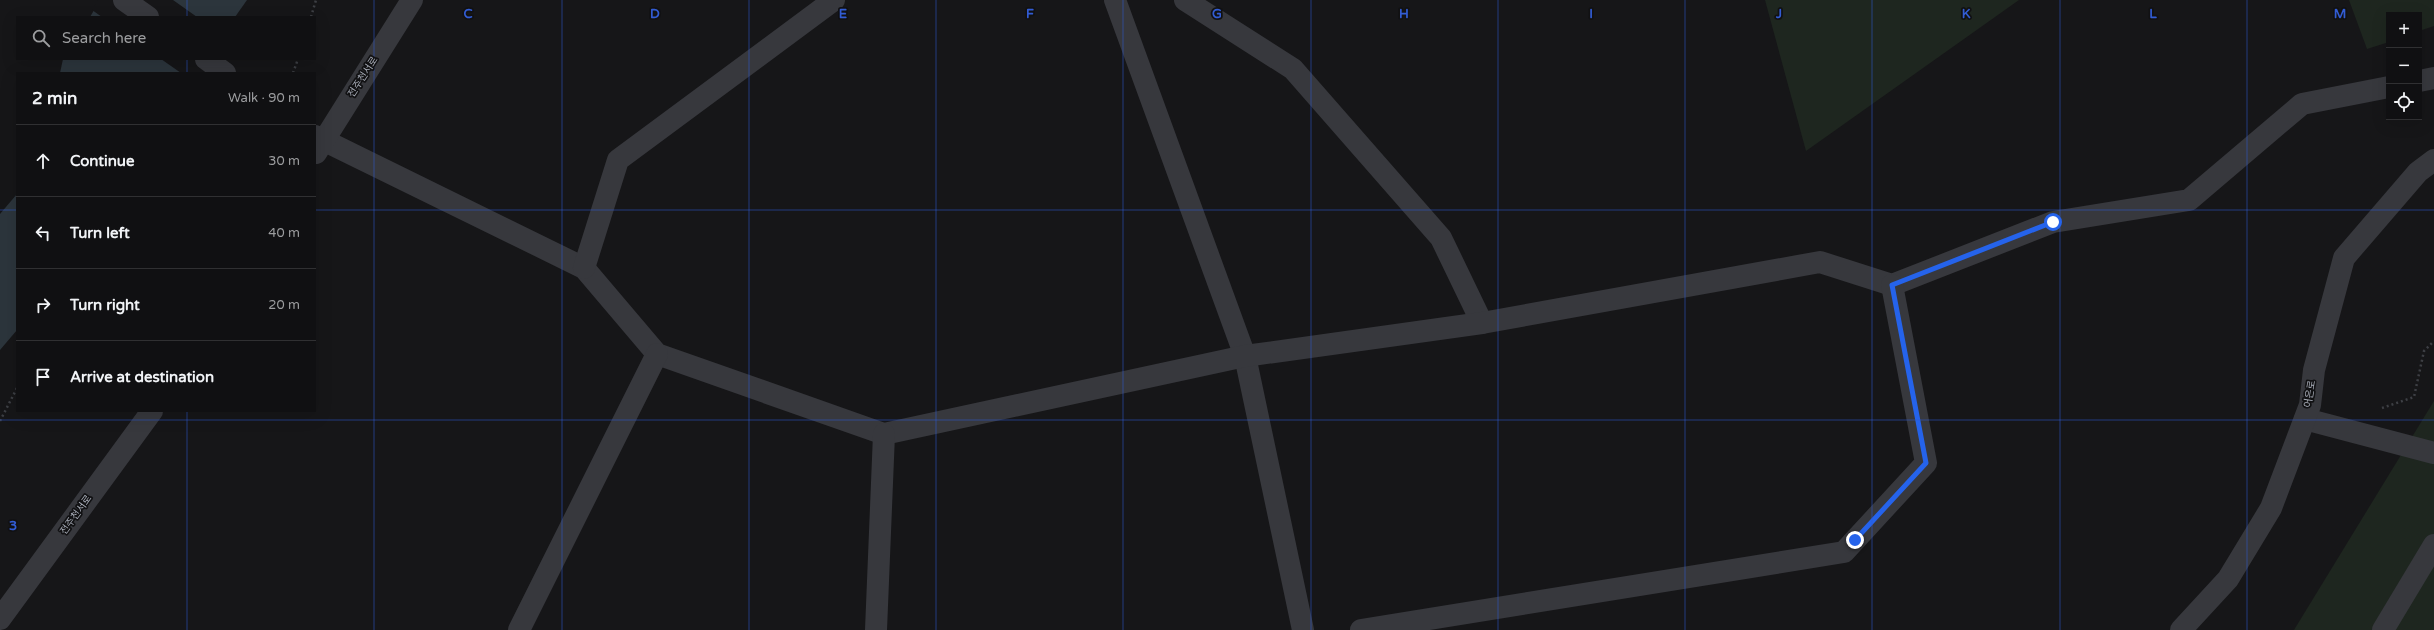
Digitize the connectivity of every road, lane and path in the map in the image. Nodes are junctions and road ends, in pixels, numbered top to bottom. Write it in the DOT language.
graph roads {
  1 [pos="124,0"];
  2 [pos="316,0"];
  3 [pos="412,0"];
  4 [pos="834,0"];
  5 [pos="1114,0"];
  6 [pos="1185,0"];
  7 [pos="147,16"];
  8 [pos="311,16"];
  9 [pos="207,60"];
  10 [pos="298,60"];
  11 [pos="224,72"];
  12 [pos="293,72"];
  13 [pos="2434,78"];
  14 [pos="2422,80"];
  15 [pos="2386,88"];
  16 [pos="318,144"];
  17 [pos="2434,160"];
  18 [pos="584,268"];
  19 [pos="1892,285"];
  20 [pos="1482,323"];
  21 [pos="2434,341"];
  22 [pos="657,354"];
  23 [pos="1245,356"];
  24 [pos="16,390"];
  25 [pos="2380,408"];
  26 [pos="151,412"];
  27 [pos="2305,419"];
  28 [pos="0,421"];
  29 [pos="884,434"];
  30 [pos="2434,453"];
  31 [pos="2434,545"];
  32 [pos="0,619"];
  33 [pos="518,630"];
  34 [pos="876,630"];
  35 [pos="1303,630"];
  36 [pos="1361,630"];
  37 [pos="2181,630"];
  38 [pos="2383,630"];
  1 -- 7 [label="street"];
  2 -- 8 [label="path"];
  3 -- 16 [label="street, 전주천서로"];
  4 -- 18 [label="street"];
  5 -- 23 [label="street"];
  6 -- 20 [label="street"];
  9 -- 11 [label="street"];
  10 -- 12 [label="path"];
  13 -- 14 [label="street"];
  15 -- 19 [label="street"];
  16 -- 18 [label="street"];
  17 -- 27 [label="street, 어은로"];
  18 -- 22 [label="street"];
  19 -- 20 [label="street"];
  19 -- 36 [label="street"];
  20 -- 23 [label="street"];
  21 -- 25 [label="path"];
  22 -- 29 [label="street"];
  22 -- 33 [label="street"];
  23 -- 29 [label="street"];
  23 -- 35 [label="street"];
  24 -- 28 [label="path"];
  26 -- 32 [label="street, 전주천서로"];
  27 -- 30 [label="street"];
  27 -- 37 [label="street, 어은로"];
  29 -- 34 [label="street"];
  31 -- 38 [label="street"];
}
